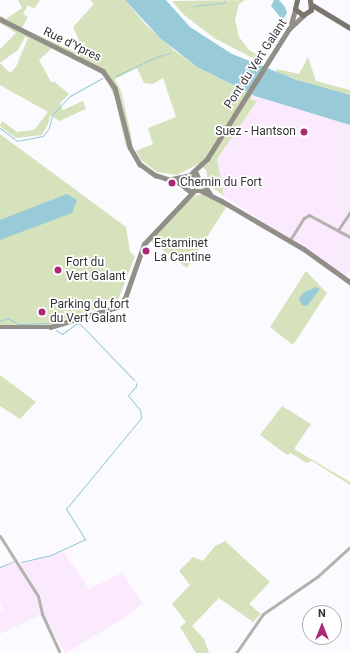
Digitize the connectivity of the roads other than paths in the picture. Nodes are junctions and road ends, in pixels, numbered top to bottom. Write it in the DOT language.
graph roads {
  1 [pos="290,0"];
  2 [pos="297,0"];
  3 [pos="311,3"];
  4 [pos="295,8"];
  5 [pos="306,14"];
  6 [pos="328,17"];
  7 [pos="0,19"];
  8 [pos="348,27"];
  9 [pos="289,29"];
  10 [pos="207,158"];
  11 [pos="192,173"];
  12 [pos="186,176"];
  13 [pos="166,178"];
  14 [pos="201,179"];
  15 [pos="185,187"];
  16 [pos="195,190"];
  17 [pos="222,201"];
  18 [pos="182,205"];
  19 [pos="350,212"];
  20 [pos="256,220"];
  21 [pos="338,230"];
  22 [pos="350,237"];
  23 [pos="290,240"];
  24 [pos="315,256"];
  25 [pos="350,282"];
  26 [pos="0,327"];
  27 [pos="0,536"];
  28 [pos="350,547"];
  29 [pos="59,651"];
  30 [pos="236,653"];
  1 -- 4 [label="main road"];
  2 -- 4 [label="main road"];
  3 -- 5 [label="main road"];
  3 -- 6 [label="main road"];
  4 -- 5 [label="main road"];
  4 -- 9 [label="main road"];
  5 -- 6 [label="main road"];
  5 -- 9 [label="main road, Pont du Vert Galant"];
  6 -- 8 [label="main road"];
  7 -- 13 [label="main road, Rue d'Ypres"];
  9 -- 10 [label="main road, Pont du Vert Galant"];
  10 -- 11 [label="main road"];
  10 -- 14 [label="main road"];
  11 -- 12 [label="main road"];
  11 -- 14 [label="main road"];
  12 -- 13 [label="main road, Rue d'Ypres"];
  12 -- 15 [label="main road"];
  13 -- 15 [label="main road, Rue d'Ypres"];
  14 -- 16 [label="main road"];
  14 -- 17 [label="main road"];
  15 -- 16 [label="main road, Rue d'Ypres"];
  15 -- 18 [label="main road"];
  16 -- 17 [label="main road"];
  16 -- 18 [label="main road"];
  17 -- 20 [label="main road"];
  18 -- 26 [label="main road"];
  19 -- 21 [label="street"];
  20 -- 23 [label="main road"];
  20 -- 24 [label="main road"];
  21 -- 22 [label="street"];
  21 -- 23 [label="street"];
  23 -- 24 [label="main road"];
  24 -- 25 [label="main road"];
  27 -- 29 [label="street"];
  28 -- 30 [label="street"];
}
